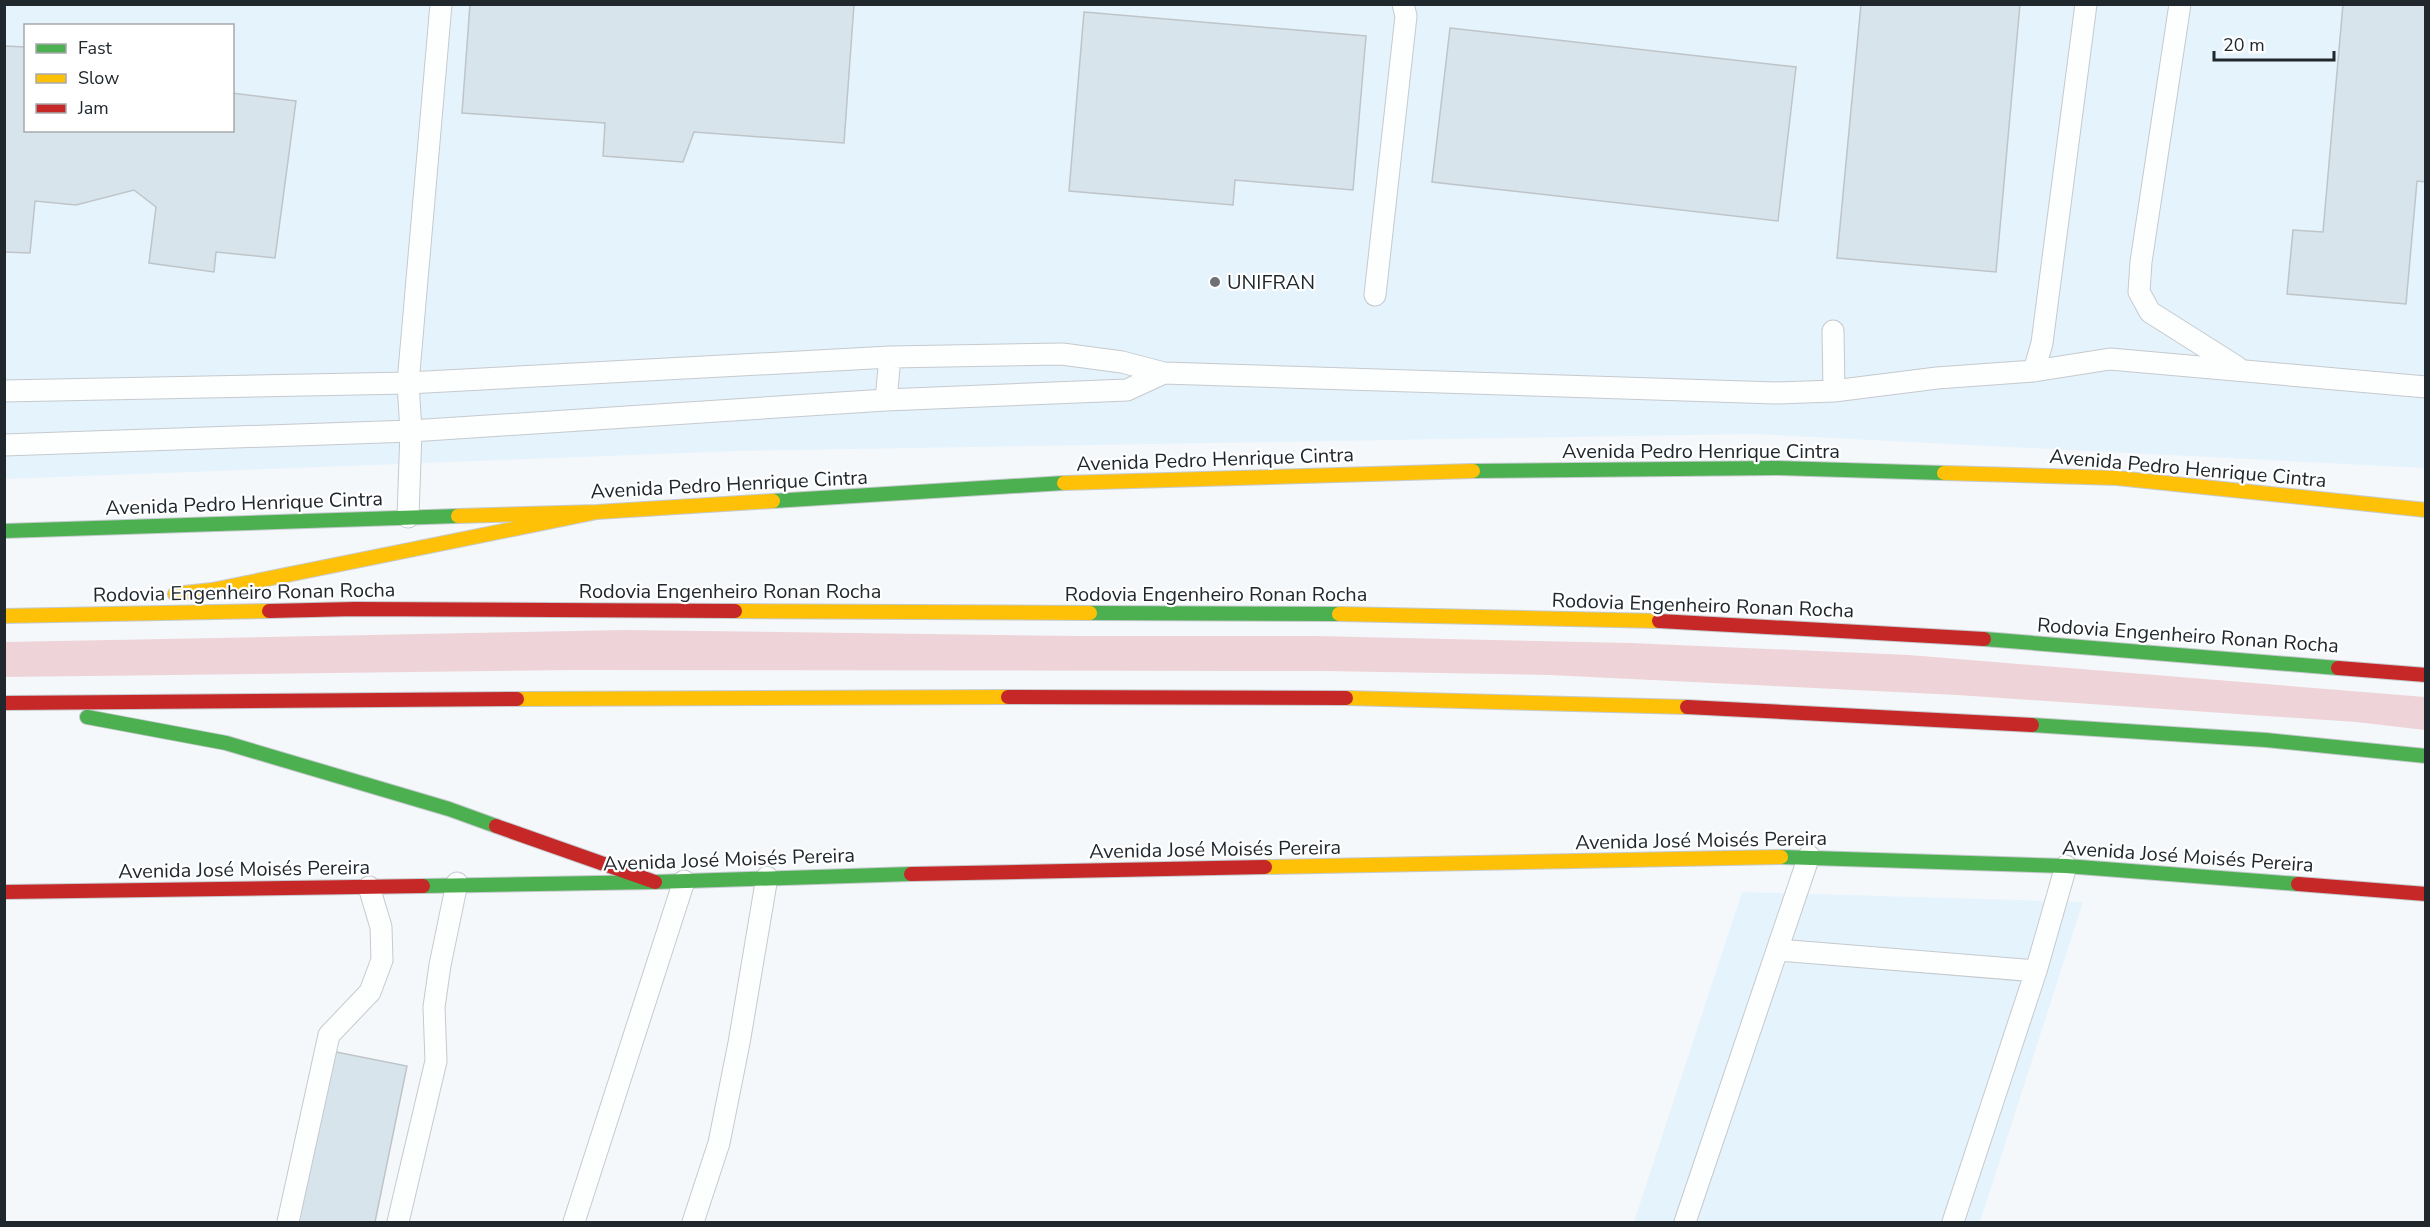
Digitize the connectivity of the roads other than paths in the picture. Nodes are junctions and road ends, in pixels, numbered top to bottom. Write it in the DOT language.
graph roads {
  1 [pos="441,4"];
  2 [pos="1403,4"];
  3 [pos="2086,4"];
  4 [pos="2180,4"];
  5 [pos="1375,295"];
  6 [pos="1833,331"];
  7 [pos="890,357"];
  8 [pos="2240,369"];
  9 [pos="2034,371"];
  10 [pos="1164,373"];
  11 [pos="408,383"];
  12 [pos="2426,387"];
  13 [pos="4,391"];
  14 [pos="1834,391"];
  15 [pos="886,400"];
  16 [pos="411,432"];
  17 [pos="4,445"];
  18 [pos="2426,510"];
  19 [pos="597,512"];
  20 [pos="408,517"];
  21 [pos="4,531"];
  22 [pos="166,595"];
  23 [pos="120,600"];
  24 [pos="4,614"];
  25 [pos="2426,675"];
  26 [pos="7,703"];
  27 [pos="2426,756"];
  28 [pos="1809,856"];
  29 [pos="2066,866"];
  30 [pos="767,877"];
  31 [pos="684,881"];
  32 [pos="655,882"];
  33 [pos="457,884"];
  34 [pos="369,887"];
  35 [pos="4,892"];
  36 [pos="2426,894"];
  37 [pos="1778,950"];
  38 [pos="2036,971"];
  39 [pos="288,1222"];
  40 [pos="398,1222"];
  41 [pos="574,1222"];
  42 [pos="693,1222"];
  43 [pos="1685,1222"];
  44 [pos="1953,1222"];
  1 -- 11 [label="lane"];
  2 -- 5 [label="lane"];
  3 -- 9 [label="lane"];
  4 -- 8 [label="lane"];
  6 -- 14 [label="lane"];
  7 -- 10 [label="lane"];
  7 -- 11 [label="lane"];
  7 -- 15 [label="lane"];
  8 -- 9 [label="lane"];
  8 -- 12 [label="lane"];
  9 -- 14 [label="lane"];
  10 -- 14 [label="lane"];
  10 -- 15 [label="lane"];
  11 -- 13 [label="lane"];
  11 -- 16 [label="lane"];
  15 -- 16 [label="lane"];
  16 -- 17 [label="lane"];
  16 -- 20 [label="lane"];
  18 -- 19 [label="main road, Avenida Pedro Henrique Cintra"];
  19 -- 20 [label="main road, Avenida Pedro Henrique Cintra"];
  19 -- 22 [label="main road"];
  20 -- 21 [label="main road, Avenida Pedro Henrique Cintra"];
  23 -- 24 [label="main road"];
  24 -- 25 [label="main road, Rodovia Engenheiro Ronan Rocha"];
  26 -- 27 [label="main road"];
  26 -- 32 [label="main road"];
  28 -- 29 [label="main road, Avenida José Moisés Pereira"];
  28 -- 30 [label="main road, Avenida José Moisés Pereira"];
  28 -- 37 [label="lane"];
  29 -- 36 [label="main road, Avenida José Moisés Pereira"];
  29 -- 38 [label="lane"];
  30 -- 31 [label="main road, Avenida José Moisés Pereira"];
  30 -- 42 [label="lane"];
  31 -- 32 [label="main road, Avenida José Moisés Pereira"];
  31 -- 41 [label="lane"];
  32 -- 33 [label="main road, Avenida José Moisés Pereira"];
  33 -- 34 [label="main road, Avenida José Moisés Pereira"];
  33 -- 40 [label="lane"];
  34 -- 35 [label="main road, Avenida José Moisés Pereira"];
  34 -- 39 [label="lane"];
  37 -- 38 [label="lane"];
  37 -- 43 [label="lane"];
  38 -- 44 [label="lane"];
}
